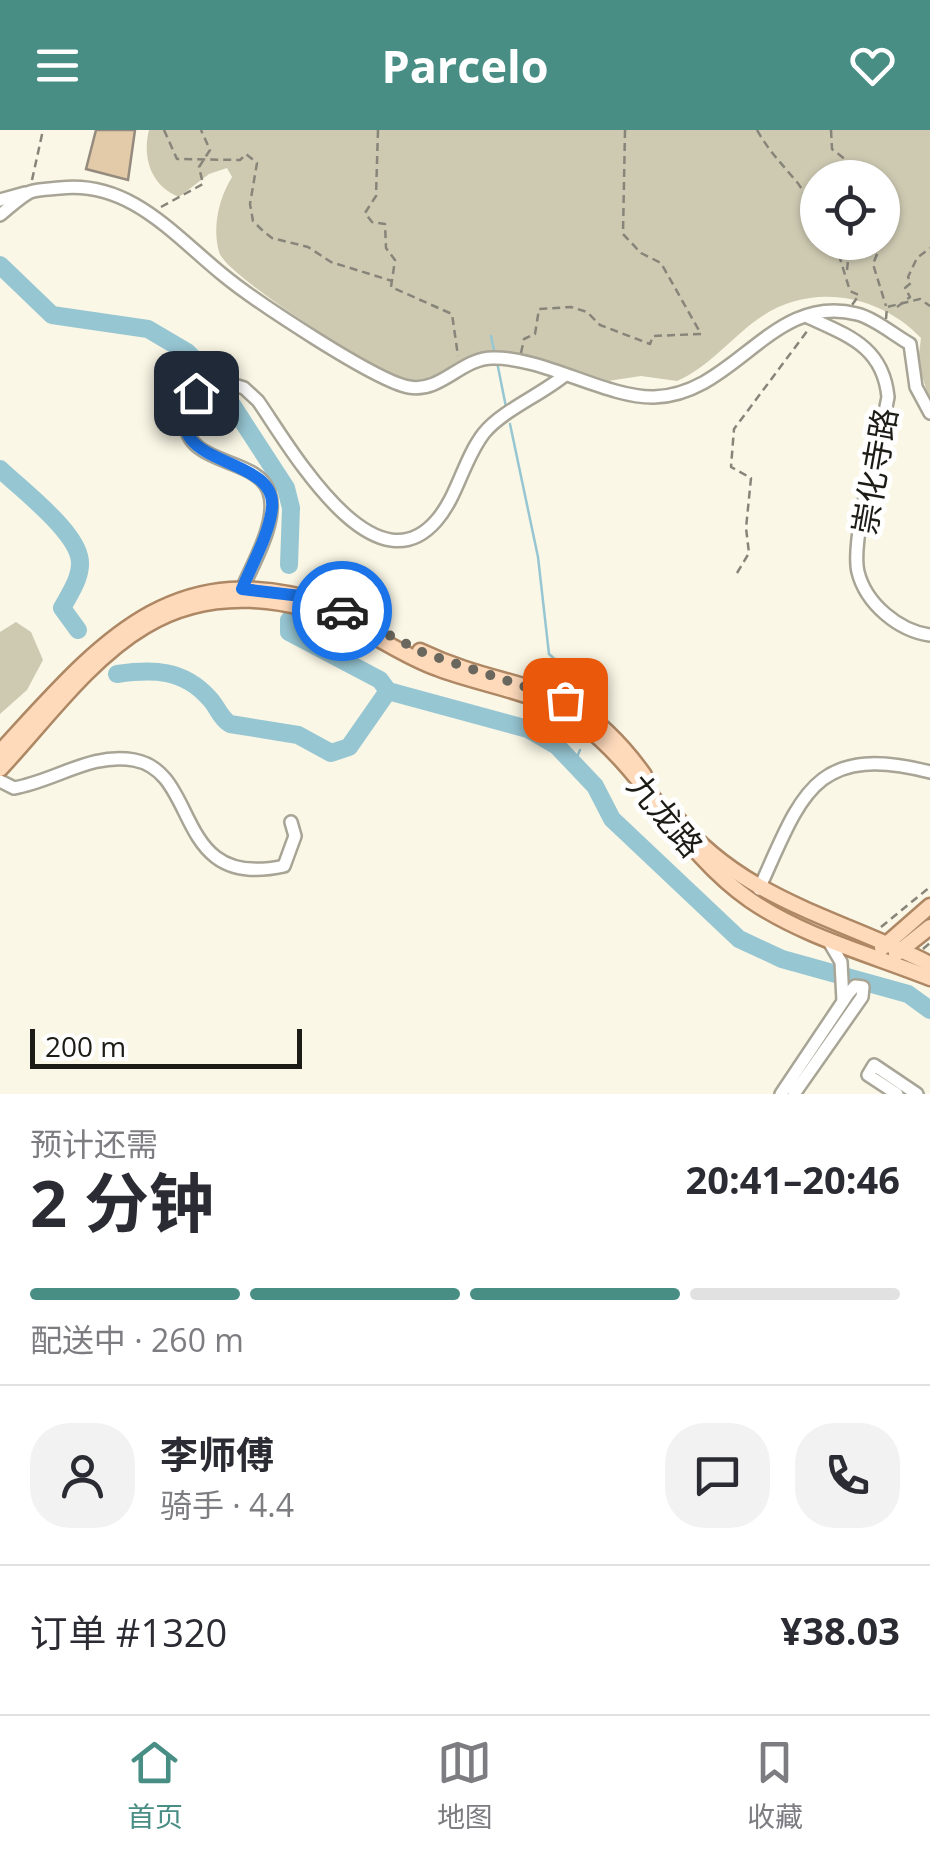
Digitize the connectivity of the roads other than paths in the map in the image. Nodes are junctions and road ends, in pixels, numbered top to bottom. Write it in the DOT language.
graph roads {
  1 [pos="31,192"];
  2 [pos="0,200"];
  3 [pos="0,215"];
  4 [pos="807,317"];
  5 [pos="565,375"];
  6 [pos="930,413"];
  7 [pos="242,589"];
  8 [pos="930,635"];
  9 [pos="0,752"];
  10 [pos="0,769"];
  11 [pos="930,772"];
  12 [pos="0,782"];
  13 [pos="291,822"];
  14 [pos="759,889"];
  15 [pos="930,906"];
  16 [pos="930,927"];
  17 [pos="828,940"];
  18 [pos="894,945"];
  19 [pos="882,959"];
  20 [pos="930,964"];
  21 [pos="930,978"];
  22 [pos="843,1001"];
  23 [pos="782,1094"];
  24 [pos="794,1094"];
  25 [pos="897,1094"];
  26 [pos="917,1094"];
  1 -- 2 [label="street"];
  1 -- 3 [label="street"];
  1 -- 5 [label="street"];
  4 -- 5 [label="street"];
  4 -- 6 [label="street, 崇化寺路"];
  4 -- 8 [label="street, 崇化寺路"];
  5 -- 7 [label="street"];
  7 -- 9 [label="main road, 九龙路"];
  7 -- 14 [label="main road, 九龙路"];
  10 -- 17 [label="main road, 九龙路"];
  11 -- 14 [label="street"];
  12 -- 13 [label="street"];
  14 -- 18 [label="main road, 九龙路"];
  15 -- 18 [label="main road"];
  16 -- 18 [label="main road"];
  17 -- 19 [label="main road, 九龙路"];
  17 -- 22 [label="street"];
  18 -- 19 [label="main road"];
  18 -- 20 [label="main road, 九龙路"];
  19 -- 21 [label="main road, 九龙路"];
  22 -- 23 [label="street"];
  22 -- 24 [label="street"];
  25 -- 26 [label="street"];
}
